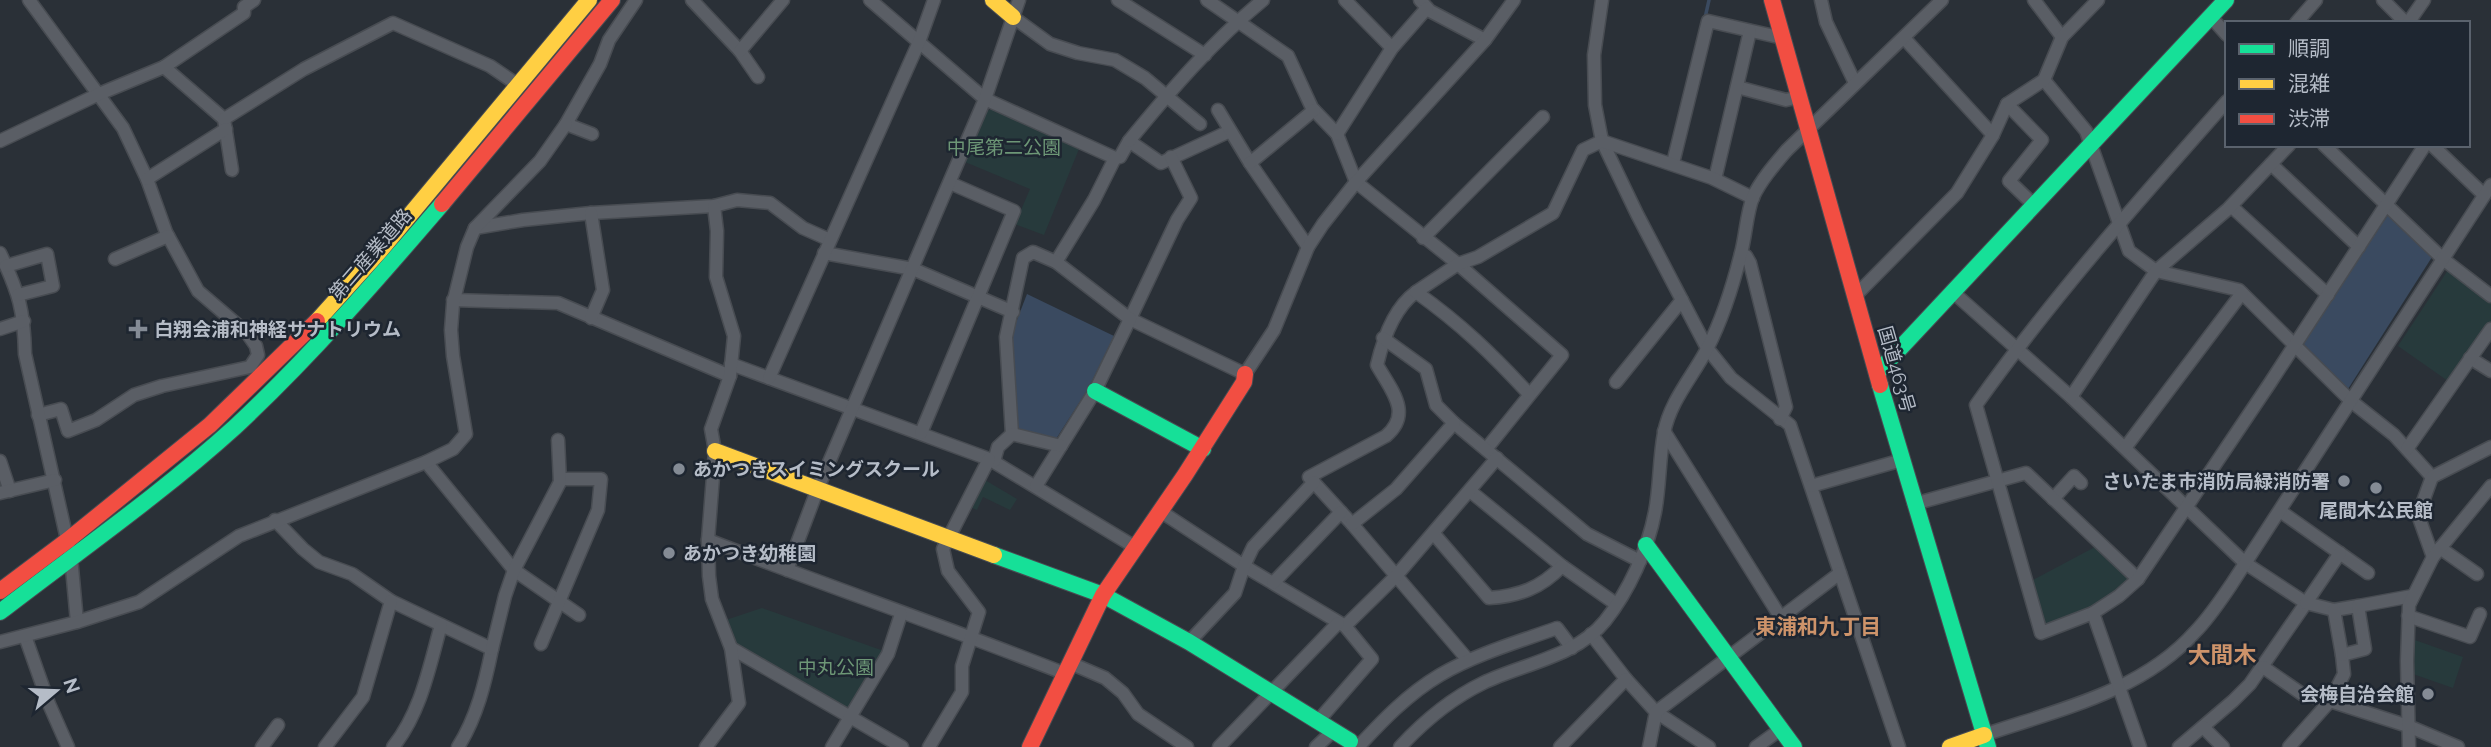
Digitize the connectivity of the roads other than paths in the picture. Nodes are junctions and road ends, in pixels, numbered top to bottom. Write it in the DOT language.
graph roads {
  1 [pos="29,0"];
  2 [pos="254,0"];
  3 [pos="589,0"];
  4 [pos="612,0"];
  5 [pos="636,0"];
  6 [pos="692,0"];
  7 [pos="783,0"];
  8 [pos="870,0"];
  9 [pos="934,0"];
  10 [pos="993,0"];
  11 [pos="1018,0"];
  12 [pos="1118,0"];
  13 [pos="1208,0"];
  14 [pos="1263,0"];
  15 [pos="1345,0"];
  16 [pos="1514,0"];
  17 [pos="1602,0"];
  18 [pos="1772,0"];
  19 [pos="1821,0"];
  20 [pos="1942,0"];
  21 [pos="2034,0"];
  22 [pos="2098,0"];
  23 [pos="2226,0"];
  24 [pos="2316,0"];
  25 [pos="2383,0"];
  26 [pos="2424,0"];
  27 [pos="1424,4"];
  28 [pos="1013,17"];
  29 [pos="2211,17"];
  30 [pos="1238,20"];
  31 [pos="2303,20"];
  32 [pos="2405,21"];
  33 [pos="2408,21"];
  34 [pos="1751,31"];
  35 [pos="2225,33"];
  36 [pos="2062,37"];
  37 [pos="1783,38"];
  38 [pos="1904,38"];
  39 [pos="1485,40"];
  40 [pos="919,42"];
  41 [pos="1392,48"];
  42 [pos="740,51"];
  43 [pos="1205,55"];
  44 [pos="163,67"];
  45 [pos="758,77"];
  46 [pos="2044,80"];
  47 [pos="1855,83"];
  48 [pos="518,85"];
  49 [pos="1737,87"];
  50 [pos="99,94"];
  51 [pos="1167,95"];
  52 [pos="1799,97"];
  53 [pos="985,99"];
  54 [pos="2225,103"];
  55 [pos="2007,104"];
  56 [pos="1218,110"];
  57 [pos="1314,110"];
  58 [pos="1543,117"];
  59 [pos="225,124"];
  60 [pos="566,124"];
  61 [pos="1200,124"];
  62 [pos="1808,128"];
  63 [pos="1230,131"];
  64 [pos="592,134"];
  65 [pos="1337,134"];
  66 [pos="1993,135"];
  67 [pos="0,141"];
  68 [pos="1129,141"];
  69 [pos="1602,141"];
  70 [pos="2091,146"];
  71 [pos="2287,147"];
  72 [pos="2326,147"];
  73 [pos="2424,147"];
  74 [pos="2434,147"];
  75 [pos="1171,157"];
  76 [pos="1115,159"];
  77 [pos="1250,163"];
  78 [pos="1673,163"];
  79 [pos="2271,164"];
  80 [pos="232,170"];
  81 [pos="147,179"];
  82 [pos="1715,179"];
  83 [pos="1356,182"];
  84 [pos="950,183"];
  85 [pos="2488,190"];
  86 [pos="1753,198"];
  87 [pos="2034,205"];
  88 [pos="2231,205"];
  89 [pos="2386,205"];
  90 [pos="714,206"];
  91 [pos="591,213"];
  92 [pos="2119,223"];
  93 [pos="475,228"];
  94 [pos="168,236"];
  95 [pos="1423,237"];
  96 [pos="830,240"];
  97 [pos="1308,247"];
  98 [pos="2359,247"];
  99 [pos="824,253"];
  100 [pos="1741,254"];
  101 [pos="115,259"];
  102 [pos="2443,259"];
  103 [pos="3,260"];
  104 [pos="1056,262"];
  105 [pos="1458,264"];
  106 [pos="913,269"];
  107 [pos="2156,271"];
  108 [pos="1416,292"];
  109 [pos="1954,293"];
  110 [pos="2242,293"];
  111 [pos="19,295"];
  112 [pos="2328,295"];
  113 [pos="1854,296"];
  114 [pos="2491,296"];
  115 [pos="978,298"];
  116 [pos="453,300"];
  117 [pos="1682,300"];
  118 [pos="1013,312"];
  119 [pos="591,318"];
  120 [pos="1130,319"];
  121 [pos="24,321"];
  122 [pos="0,329"];
  123 [pos="2491,329"];
  124 [pos="1383,338"];
  125 [pos="2294,345"];
  126 [pos="1707,348"];
  127 [pos="2016,348"];
  128 [pos="2470,358"];
  129 [pos="730,370"];
  130 [pos="2491,371"];
  131 [pos="1877,373"];
  132 [pos="1245,374"];
  133 [pos="769,378"];
  134 [pos="1616,382"];
  135 [pos="1095,391"];
  136 [pos="1529,394"];
  137 [pos="2071,397"];
  138 [pos="2351,401"];
  139 [pos="853,408"];
  140 [pos="38,415"];
  141 [pos="1780,419"];
  142 [pos="1454,423"];
  143 [pos="1664,431"];
  144 [pos="921,433"];
  145 [pos="1012,434"];
  146 [pos="558,440"];
  147 [pos="1060,446"];
  148 [pos="2491,447"];
  149 [pos="1487,448"];
  150 [pos="2125,448"];
  151 [pos="1203,449"];
  152 [pos="2407,449"];
  153 [pos="715,451"];
  154 [pos="1497,457"];
  155 [pos="991,460"];
  156 [pos="1902,460"];
  157 [pos="0,461"];
  158 [pos="426,462"];
  159 [pos="2432,477"];
  160 [pos="560,479"];
  161 [pos="55,480"];
  162 [pos="1997,480"];
  163 [pos="1314,482"];
  164 [pos="2081,483"];
  165 [pos="2491,485"];
  166 [pos="1036,486"];
  167 [pos="1811,486"];
  168 [pos="818,488"];
  169 [pos="1471,491"];
  170 [pos="5,492"];
  171 [pos="2053,499"];
  172 [pos="1914,504"];
  173 [pos="2188,507"];
  174 [pos="1160,511"];
  175 [pos="2280,511"];
  176 [pos="1341,512"];
  177 [pos="275,520"];
  178 [pos="1352,524"];
  179 [pos="1434,534"];
  180 [pos="950,537"];
  181 [pos="68,540"];
  182 [pos="708,540"];
  183 [pos="1135,547"];
  184 [pos="2437,552"];
  185 [pos="1643,553"];
  186 [pos="2340,554"];
  187 [pos="72,557"];
  188 [pos="2245,563"];
  189 [pos="1244,566"];
  190 [pos="1562,566"];
  191 [pos="514,570"];
  192 [pos="787,570"];
  193 [pos="1840,573"];
  194 [pos="2368,573"];
  195 [pos="2477,574"];
  196 [pos="1396,576"];
  197 [pos="2138,579"];
  198 [pos="1273,583"];
  199 [pos="0,591"];
  200 [pos="1104,595"];
  201 [pos="2412,596"];
  202 [pos="391,601"];
  203 [pos="559,602"];
  204 [pos="2306,603"];
  205 [pos="1616,604"];
  206 [pos="2358,606"];
  207 [pos="2334,610"];
  208 [pos="0,612"];
  209 [pos="2094,613"];
  210 [pos="901,614"];
  211 [pos="2480,614"];
  212 [pos="579,615"];
  213 [pos="2408,617"];
  214 [pos="1781,618"];
  215 [pos="77,622"];
  216 [pos="1341,624"];
  217 [pos="441,625"];
  218 [pos="1591,634"];
  219 [pos="25,636"];
  220 [pos="971,636"];
  221 [pos="0,642"];
  222 [pos="1189,642"];
  223 [pos="541,644"];
  224 [pos="731,648"];
  225 [pos="1572,648"];
  226 [pos="492,649"];
  227 [pos="2342,655"];
  228 [pos="1728,657"];
  229 [pos="1468,660"];
  230 [pos="2263,667"];
  231 [pos="1068,668"];
  232 [pos="1626,679"];
  233 [pos="2119,688"];
  234 [pos="1271,692"];
  235 [pos="2330,702"];
  236 [pos="1656,712"];
  237 [pos="850,717"];
  238 [pos="1318,721"];
  239 [pos="278,725"];
  240 [pos="2408,726"];
  241 [pos="2203,727"];
  242 [pos="1781,729"];
  243 [pos="1333,731"];
  244 [pos="1986,741"];
  245 [pos="1354,744"];
  246 [pos="2294,745"];
  247 [pos="68,747"];
  248 [pos="262,747"];
  249 [pos="325,747"];
  250 [pos="393,747"];
  251 [pos="458,747"];
  252 [pos="706,747"];
  253 [pos="832,747"];
  254 [pos="902,747"];
  255 [pos="929,747"];
  256 [pos="1030,747"];
  257 [pos="1187,747"];
  258 [pos="1219,747"];
  259 [pos="1316,747"];
  260 [pos="1400,747"];
  261 [pos="1560,747"];
  262 [pos="1649,747"];
  263 [pos="1709,747"];
  264 [pos="1756,747"];
  265 [pos="1794,747"];
  266 [pos="1899,747"];
  267 [pos="1950,747"];
  268 [pos="2140,747"];
  269 [pos="2179,747"];
  270 [pos="2223,747"];
  271 [pos="2409,747"];
  272 [pos="2458,747"];
  1 -- 50 [label="street"];
  2 -- 44 [label="street"];
  3 -- 48 [label="main road, 第二産業道路"];
  4 -- 187 [label="main road, 第二産業道路"];
  5 -- 60 [label="street"];
  6 -- 42 [label="street"];
  7 -- 42 [label="street"];
  8 -- 40 [label="street"];
  9 -- 40 [label="street"];
  10 -- 28 [label="main road"];
  11 -- 28 [label="street"];
  12 -- 43 [label="street"];
  13 -- 30 [label="street"];
  14 -- 30 [label="street"];
  15 -- 41 [label="street"];
  16 -- 39 [label="street"];
  17 -- 69 [label="street"];
  18 -- 37 [label="main road, 国道463号"];
  19 -- 47 [label="street"];
  20 -- 38 [label="street"];
  21 -- 36 [label="street"];
  22 -- 36 [label="street"];
  23 -- 29 [label="main road"];
  24 -- 31 [label="street"];
  25 -- 32 [label="street"];
  26 -- 33 [label="street"];
  27 -- 39 [label="street"];
  27 -- 41 [label="street"];
  28 -- 51 [label="street"];
  28 -- 53 [label="street"];
  29 -- 35 [label="street"];
  29 -- 70 [label="main road"];
  30 -- 43 [label="street"];
  30 -- 57 [label="street"];
  34 -- 37 [label="street"];
  34 -- 49 [label="street"];
  34 -- 78 [label="street"];
  36 -- 46 [label="street"];
  37 -- 52 [label="main road, 国道463号"];
  38 -- 47 [label="street"];
  38 -- 66 [label="street"];
  39 -- 83 [label="street"];
  40 -- 53 [label="street"];
  40 -- 96 [label="street"];
  41 -- 65 [label="street"];
  42 -- 45 [label="street"];
  43 -- 51 [label="street"];
  44 -- 50 [label="street"];
  44 -- 59 [label="street"];
  46 -- 55 [label="street"];
  46 -- 70 [label="street"];
  47 -- 62 [label="street"];
  48 -- 59 [label="street"];
  48 -- 181 [label="main road, 第二産業道路"];
  49 -- 52 [label="street"];
  49 -- 82 [label="street"];
  50 -- 67 [label="street"];
  50 -- 81 [label="street"];
  51 -- 61 [label="street"];
  51 -- 68 [label="street"];
  52 -- 62 [label="main road, 国道463号"];
  53 -- 76 [label="street"];
  53 -- 84 [label="street"];
  54 -- 92 [label="street"];
  55 -- 66 [label="street"];
  55 -- 87 [label="street"];
  56 -- 63 [label="street"];
  57 -- 65 [label="street"];
  57 -- 77 [label="street"];
  58 -- 95 [label="street"];
  59 -- 80 [label="street"];
  59 -- 81 [label="street"];
  60 -- 64 [label="street"];
  60 -- 93 [label="street"];
  62 -- 86 [label="street"];
  62 -- 113 [label="main road, 国道463号"];
  63 -- 75 [label="street"];
  63 -- 77 [label="street"];
  65 -- 83 [label="street"];
  66 -- 113 [label="street"];
  68 -- 75 [label="street"];
  68 -- 76 [label="street"];
  69 -- 78 [label="street"];
  69 -- 105 [label="street"];
  69 -- 117 [label="street"];
  70 -- 87 [label="main road"];
  70 -- 92 [label="street"];
  71 -- 79 [label="street"];
  72 -- 89 [label="street"];
  73 -- 89 [label="street"];
  74 -- 85 [label="street"];
  75 -- 120 [label="street"];
  76 -- 104 [label="street"];
  77 -- 97 [label="street"];
  78 -- 82 [label="street"];
  79 -- 88 [label="street"];
  79 -- 98 [label="street"];
  81 -- 94 [label="street"];
  82 -- 86 [label="street"];
  83 -- 95 [label="street"];
  83 -- 97 [label="street"];
  84 -- 106 [label="street"];
  84 -- 115 [label="street"];
  85 -- 102 [label="street"];
  86 -- 100 [label="street"];
  87 -- 109 [label="main road"];
  88 -- 107 [label="street"];
  88 -- 112 [label="street"];
  89 -- 98 [label="street"];
  89 -- 102 [label="street"];
  90 -- 91 [label="street"];
  90 -- 96 [label="street"];
  90 -- 129 [label="street"];
  91 -- 93 [label="street"];
  91 -- 119 [label="street"];
  92 -- 107 [label="street"];
  92 -- 127 [label="street"];
  93 -- 116 [label="street"];
  94 -- 101 [label="street"];
  94 -- 140 [label="street"];
  95 -- 105 [label="street"];
  96 -- 99 [label="street"];
  97 -- 132 [label="street"];
  98 -- 112 [label="street"];
  99 -- 106 [label="street"];
  99 -- 133 [label="street"];
  100 -- 126 [label="street"];
  100 -- 141 [label="street"];
  102 -- 114 [label="street"];
  102 -- 138 [label="street"];
  103 -- 111 [label="street"];
  103 -- 111 [label="street"];
  104 -- 118 [label="street"];
  104 -- 120 [label="street"];
  105 -- 108 [label="street"];
  105 -- 136 [label="street"];
  106 -- 115 [label="street"];
  106 -- 139 [label="street"];
  107 -- 110 [label="street"];
  107 -- 137 [label="street"];
  108 -- 124 [label="street"];
  108 -- 136 [label="street"];
  109 -- 127 [label="street"];
  109 -- 131 [label="main road"];
  110 -- 125 [label="street"];
  110 -- 150 [label="street"];
  111 -- 121 [label="street"];
  112 -- 125 [label="street"];
  113 -- 131 [label="main road, 国道463号"];
  115 -- 118 [label="street"];
  115 -- 144 [label="street"];
  116 -- 119 [label="street"];
  116 -- 158 [label="street"];
  117 -- 126 [label="street"];
  117 -- 134 [label="street"];
  118 -- 145 [label="street"];
  119 -- 129 [label="street"];
  120 -- 132 [label="street"];
  120 -- 135 [label="street"];
  121 -- 122 [label="street"];
  121 -- 140 [label="street"];
  123 -- 128 [label="street"];
  124 -- 142 [label="street"];
  124 -- 163 [label="street"];
  125 -- 138 [label="street"];
  125 -- 173 [label="street"];
  126 -- 141 [label="street"];
  126 -- 143 [label="street"];
  127 -- 137 [label="street"];
  127 -- 162 [label="street"];
  128 -- 130 [label="street"];
  128 -- 152 [label="street"];
  129 -- 133 [label="street"];
  129 -- 153 [label="street"];
  131 -- 156 [label="main road, 国道463号"];
  132 -- 151 [label="main road"];
  133 -- 139 [label="street"];
  135 -- 147 [label="street"];
  135 -- 151 [label="main road"];
  136 -- 149 [label="street"];
  137 -- 150 [label="street"];
  138 -- 152 [label="street"];
  138 -- 175 [label="street"];
  139 -- 144 [label="street"];
  139 -- 168 [label="street"];
  140 -- 161 [label="street"];
  141 -- 167 [label="street"];
  142 -- 149 [label="street"];
  142 -- 178 [label="street"];
  143 -- 185 [label="street"];
  143 -- 214 [label="street"];
  144 -- 155 [label="street"];
  145 -- 147 [label="street"];
  145 -- 155 [label="street"];
  146 -- 160 [label="street"];
  147 -- 166 [label="street"];
  148 -- 159 [label="street"];
  149 -- 154 [label="street"];
  150 -- 173 [label="street"];
  151 -- 174 [label="main road"];
  152 -- 159 [label="street"];
  153 -- 168 [label="main road"];
  153 -- 182 [label="street"];
  154 -- 169 [label="street"];
  154 -- 185 [label="street"];
  155 -- 166 [label="street"];
  155 -- 180 [label="street"];
  156 -- 167 [label="street"];
  156 -- 172 [label="main road, 国道463号"];
  157 -- 170 [label="street"];
  158 -- 177 [label="street"];
  158 -- 191 [label="street"];
  159 -- 184 [label="street"];
  160 -- 191 [label="street"];
  160 -- 203 [label="street"];
  161 -- 170 [label="street"];
  161 -- 181 [label="street"];
  162 -- 171 [label="street"];
  162 -- 172 [label="street"];
  162 -- 209 [label="street"];
  163 -- 176 [label="street"];
  163 -- 189 [label="street"];
  164 -- 171 [label="street"];
  165 -- 184 [label="street"];
  166 -- 183 [label="street"];
  167 -- 193 [label="street"];
  168 -- 180 [label="main road"];
  168 -- 192 [label="street"];
  169 -- 179 [label="street"];
  169 -- 190 [label="street"];
  171 -- 197 [label="street"];
  172 -- 244 [label="main road, 国道463号"];
  173 -- 188 [label="street"];
  173 -- 197 [label="street"];
  174 -- 183 [label="main road"];
  174 -- 189 [label="street"];
  175 -- 186 [label="street"];
  175 -- 188 [label="street"];
  176 -- 178 [label="street"];
  176 -- 198 [label="street"];
  177 -- 202 [label="street"];
  177 -- 215 [label="street"];
  178 -- 196 [label="street"];
  179 -- 190 [label="street"];
  179 -- 196 [label="street"];
  180 -- 200 [label="main road"];
  180 -- 220 [label="street"];
  181 -- 187 [label="street"];
  181 -- 199 [label="main road, 第二産業道路"];
  182 -- 192 [label="street"];
  182 -- 224 [label="street"];
  183 -- 200 [label="main road"];
  184 -- 195 [label="street"];
  184 -- 201 [label="street"];
  185 -- 205 [label="street"];
  185 -- 228 [label="main road"];
  186 -- 194 [label="street"];
  186 -- 204 [label="street"];
  187 -- 208 [label="main road, 第二産業道路"];
  187 -- 215 [label="street"];
  188 -- 204 [label="street"];
  188 -- 233 [label="street"];
  189 -- 198 [label="street"];
  189 -- 222 [label="street"];
  190 -- 205 [label="street"];
  191 -- 203 [label="street"];
  191 -- 226 [label="street"];
  192 -- 210 [label="street"];
  193 -- 214 [label="street"];
  193 -- 266 [label="street"];
  196 -- 216 [label="street"];
  196 -- 229 [label="street"];
  197 -- 209 [label="street"];
  198 -- 216 [label="street"];
  200 -- 222 [label="main road"];
  200 -- 231 [label="main road"];
  201 -- 206 [label="street"];
  201 -- 213 [label="street"];
  202 -- 217 [label="street"];
  202 -- 249 [label="street"];
  203 -- 212 [label="street"];
  203 -- 223 [label="street"];
  204 -- 207 [label="street"];
  204 -- 230 [label="street"];
  205 -- 218 [label="street"];
  206 -- 207 [label="street"];
  206 -- 227 [label="street"];
  207 -- 227 [label="street"];
  209 -- 233 [label="street"];
  210 -- 220 [label="street"];
  210 -- 237 [label="street"];
  211 -- 213 [label="street"];
  213 -- 240 [label="street"];
  214 -- 228 [label="street"];
  215 -- 219 [label="street"];
  216 -- 234 [label="street"];
  216 -- 238 [label="street"];
  217 -- 226 [label="street"];
  217 -- 250 [label="street"];
  218 -- 225 [label="street"];
  218 -- 232 [label="street"];
  219 -- 221 [label="street"];
  219 -- 247 [label="street"];
  220 -- 231 [label="street"];
  220 -- 255 [label="street"];
  222 -- 234 [label="main road"];
  224 -- 237 [label="street"];
  224 -- 252 [label="street"];
  225 -- 229 [label="street"];
  225 -- 260 [label="street"];
  226 -- 251 [label="street"];
  227 -- 235 [label="street"];
  228 -- 236 [label="street"];
  228 -- 242 [label="main road"];
  229 -- 245 [label="street"];
  230 -- 235 [label="street"];
  230 -- 241 [label="street"];
  231 -- 256 [label="main road"];
  231 -- 257 [label="street"];
  232 -- 236 [label="street"];
  232 -- 261 [label="street"];
  233 -- 244 [label="street"];
  233 -- 268 [label="street"];
  234 -- 238 [label="main road"];
  234 -- 258 [label="street"];
  235 -- 240 [label="street"];
  235 -- 246 [label="street"];
  236 -- 262 [label="street"];
  236 -- 263 [label="street"];
  237 -- 253 [label="street"];
  237 -- 254 [label="street"];
  238 -- 243 [label="main road"];
  239 -- 248 [label="street"];
  240 -- 271 [label="street"];
  240 -- 272 [label="street"];
  241 -- 269 [label="street"];
  241 -- 270 [label="street"];
  242 -- 264 [label="street"];
  242 -- 265 [label="main road"];
  243 -- 245 [label="main road"];
  243 -- 259 [label="street"];
  244 -- 267 [label="main road"];
}
